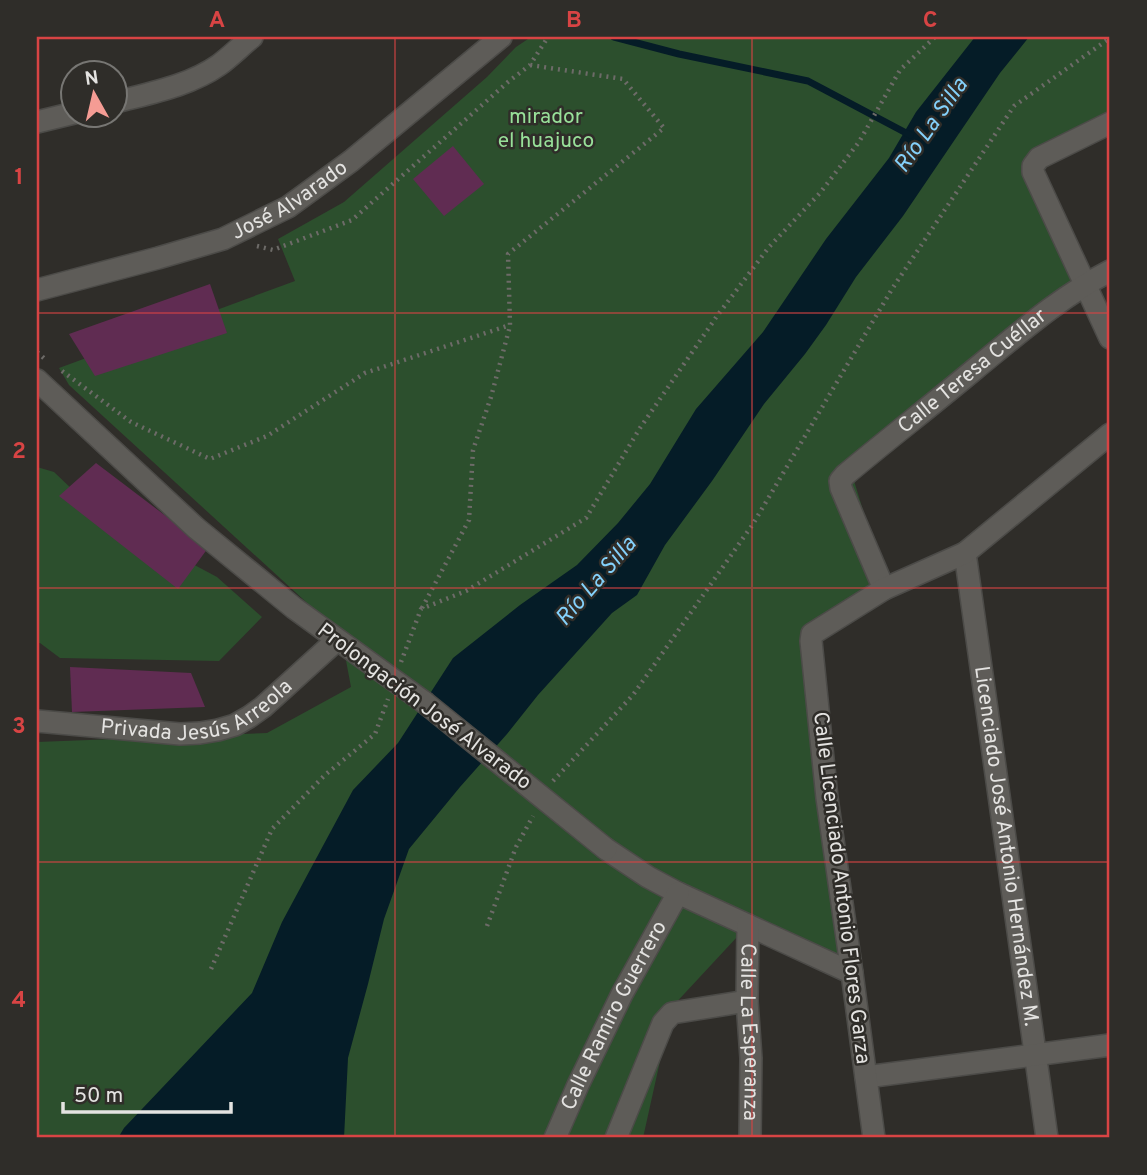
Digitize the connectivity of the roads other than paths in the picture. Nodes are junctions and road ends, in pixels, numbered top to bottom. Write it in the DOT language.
graph roads {
  1 [pos="252,37"];
  2 [pos="501,37"];
  3 [pos="130,98"];
  4 [pos="60,116"];
  5 [pos="37,122"];
  6 [pos="1110,123"];
  7 [pos="1110,271"];
  8 [pos="1085,284"];
  9 [pos="37,290"];
  10 [pos="1110,338"];
  11 [pos="37,380"];
  12 [pos="1110,434"];
  13 [pos="965,553"];
  14 [pos="884,589"];
  15 [pos="337,640"];
  16 [pos="37,721"];
  17 [pos="678,893"];
  18 [pos="748,925"];
  19 [pos="852,973"];
  20 [pos="747,1001"];
  21 [pos="1110,1045"];
  22 [pos="1037,1055"];
  23 [pos="866,1077"];
  24 [pos="555,1138"];
  25 [pos="616,1138"];
  26 [pos="750,1138"];
  27 [pos="874,1138"];
  28 [pos="1047,1138"];
  1 -- 3 [label="street"];
  2 -- 9 [label="street, José Alvarado"];
  4 -- 5 [label="street"];
  6 -- 8 [label="street"];
  7 -- 8 [label="street, Calle Teresa Cuéllar"];
  8 -- 10 [label="street"];
  8 -- 14 [label="street, Calle Teresa Cuéllar"];
  11 -- 15 [label="street, Prolongación José Alvarado"];
  12 -- 13 [label="street"];
  13 -- 14 [label="street"];
  13 -- 22 [label="street, Licenciado José Antonio Hernández M."];
  14 -- 19 [label="street, Calle Licenciado Antonio Flores Garza"];
  15 -- 16 [label="street, Privada Jesús Arreola"];
  15 -- 17 [label="street, Prolongación José Alvarado, bridge"];
  17 -- 18 [label="street, Prolongación José Alvarado"];
  17 -- 24 [label="street, Calle Ramiro Guerrero"];
  18 -- 19 [label="street, Prolongación José Alvarado"];
  18 -- 20 [label="street, Calle La Esperanza"];
  19 -- 23 [label="street, Calle Licenciado Antonio Flores Garza"];
  20 -- 25 [label="street"];
  20 -- 26 [label="street, Calle La Esperanza"];
  21 -- 22 [label="street"];
  22 -- 23 [label="street"];
  22 -- 28 [label="street, Licenciado José Antonio Hernández M."];
  23 -- 27 [label="street, Calle Licenciado Antonio Flores Garza"];
}
